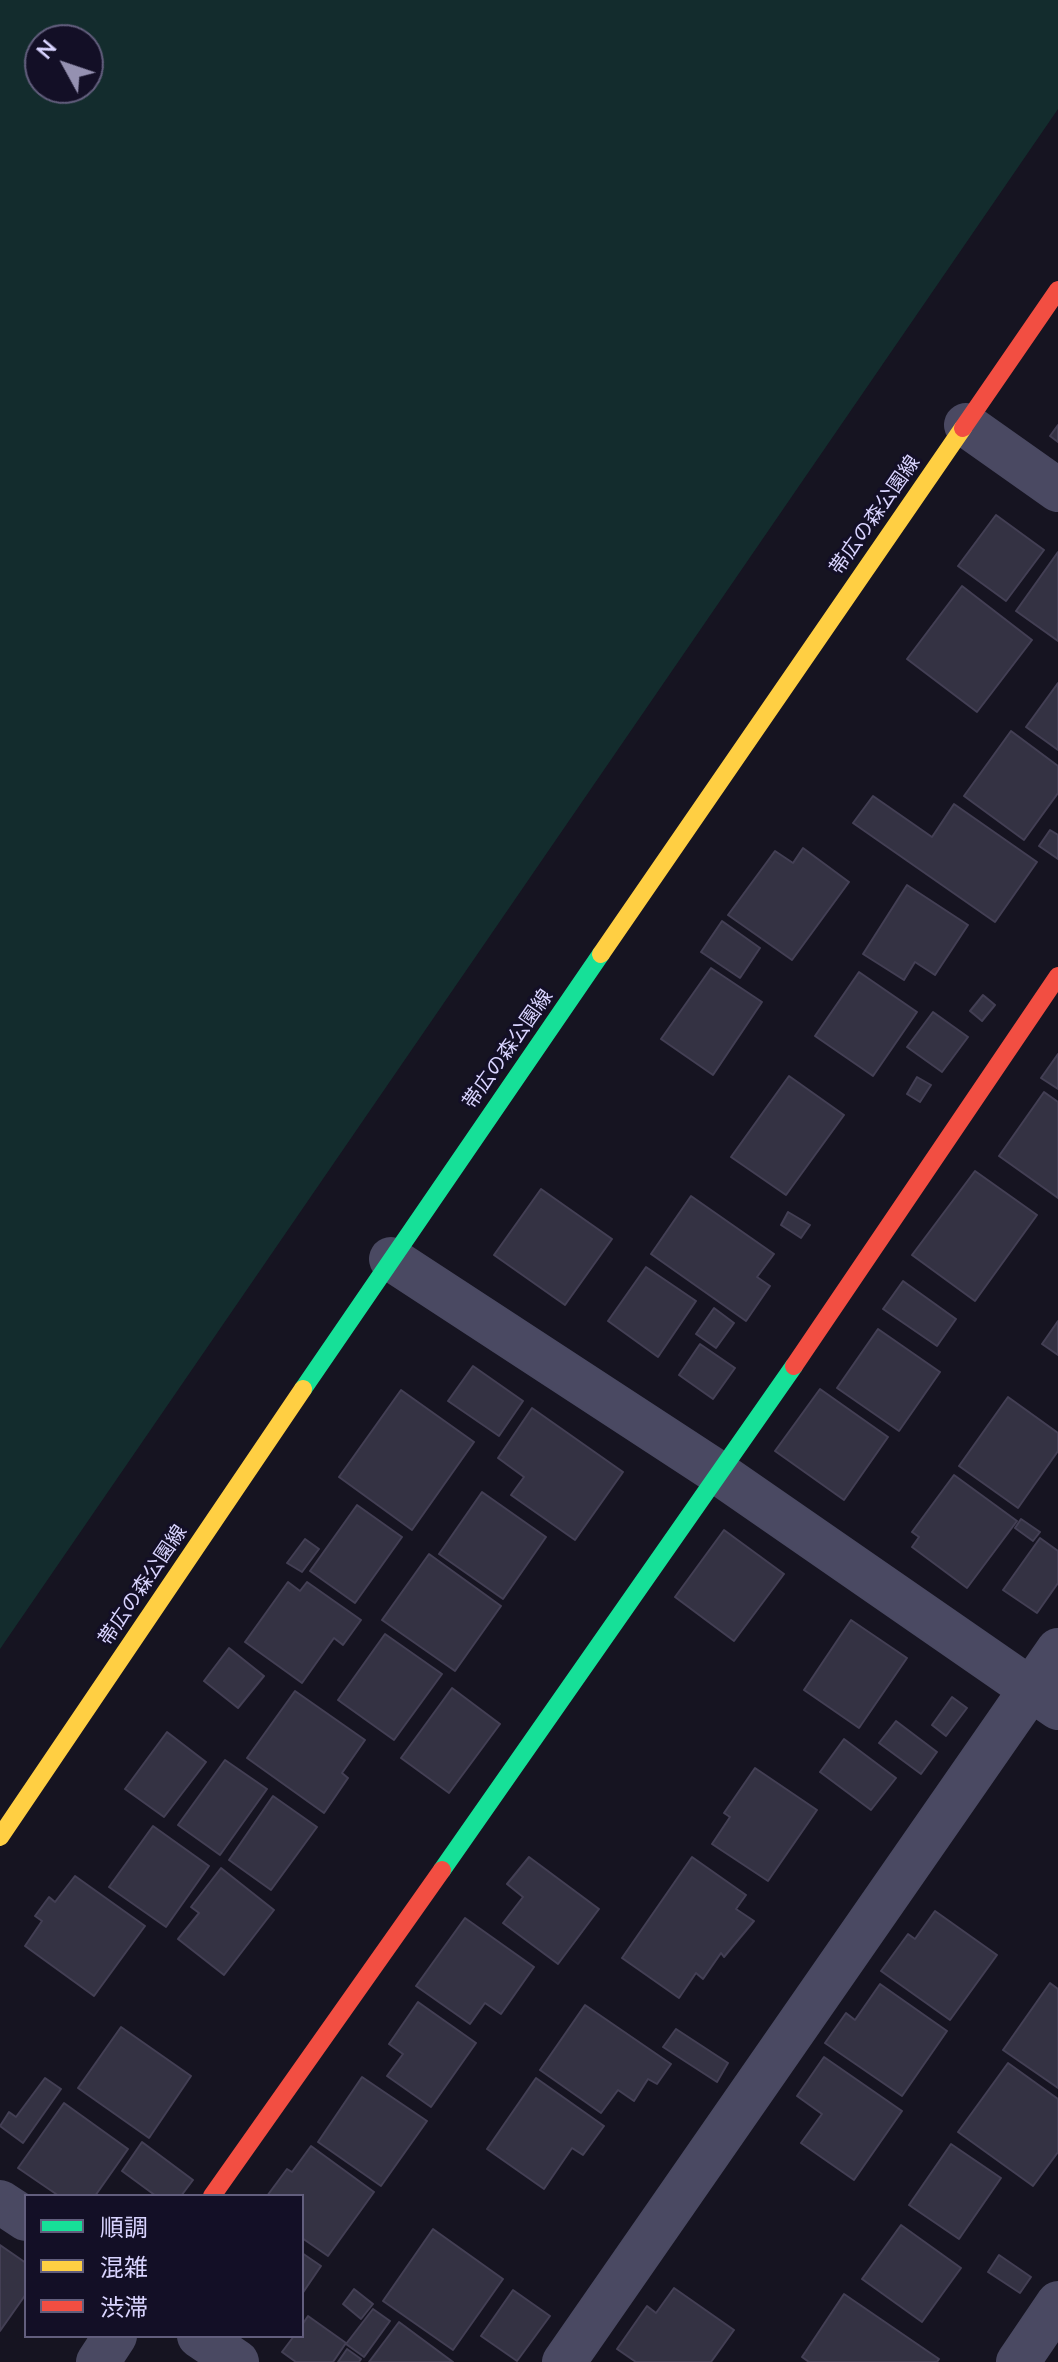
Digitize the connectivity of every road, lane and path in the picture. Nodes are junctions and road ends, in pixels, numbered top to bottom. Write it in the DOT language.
graph roads {
  1 [pos="1058,290"];
  2 [pos="966,425"];
  3 [pos="1058,490"];
  4 [pos="1058,976"];
  5 [pos="391,1259"];
  6 [pos="720,1474"];
  7 [pos="1058,1650"];
  8 [pos="1045,1699"];
  9 [pos="0,1837"];
  10 [pos="213,2194"];
  11 [pos="0,2202"];
  12 [pos="24,2218"];
  13 [pos="1058,2303"];
  14 [pos="114,2338"];
  15 [pos="202,2338"];
  16 [pos="98,2362"];
  17 [pos="237,2362"];
  18 [pos="564,2362"];
  19 [pos="1018,2362"];
  1 -- 2 [label="main road, 帯広の森公園線"];
  2 -- 3 [label="street"];
  2 -- 5 [label="main road, 帯広の森公園線"];
  4 -- 6 [label="main road"];
  5 -- 6 [label="street"];
  5 -- 9 [label="main road, 帯広の森公園線"];
  6 -- 8 [label="street"];
  6 -- 10 [label="main road"];
  7 -- 8 [label="street"];
  8 -- 18 [label="street"];
  11 -- 12 [label="street"];
  13 -- 19 [label="street"];
  14 -- 16 [label="street"];
  15 -- 17 [label="street"];
}
